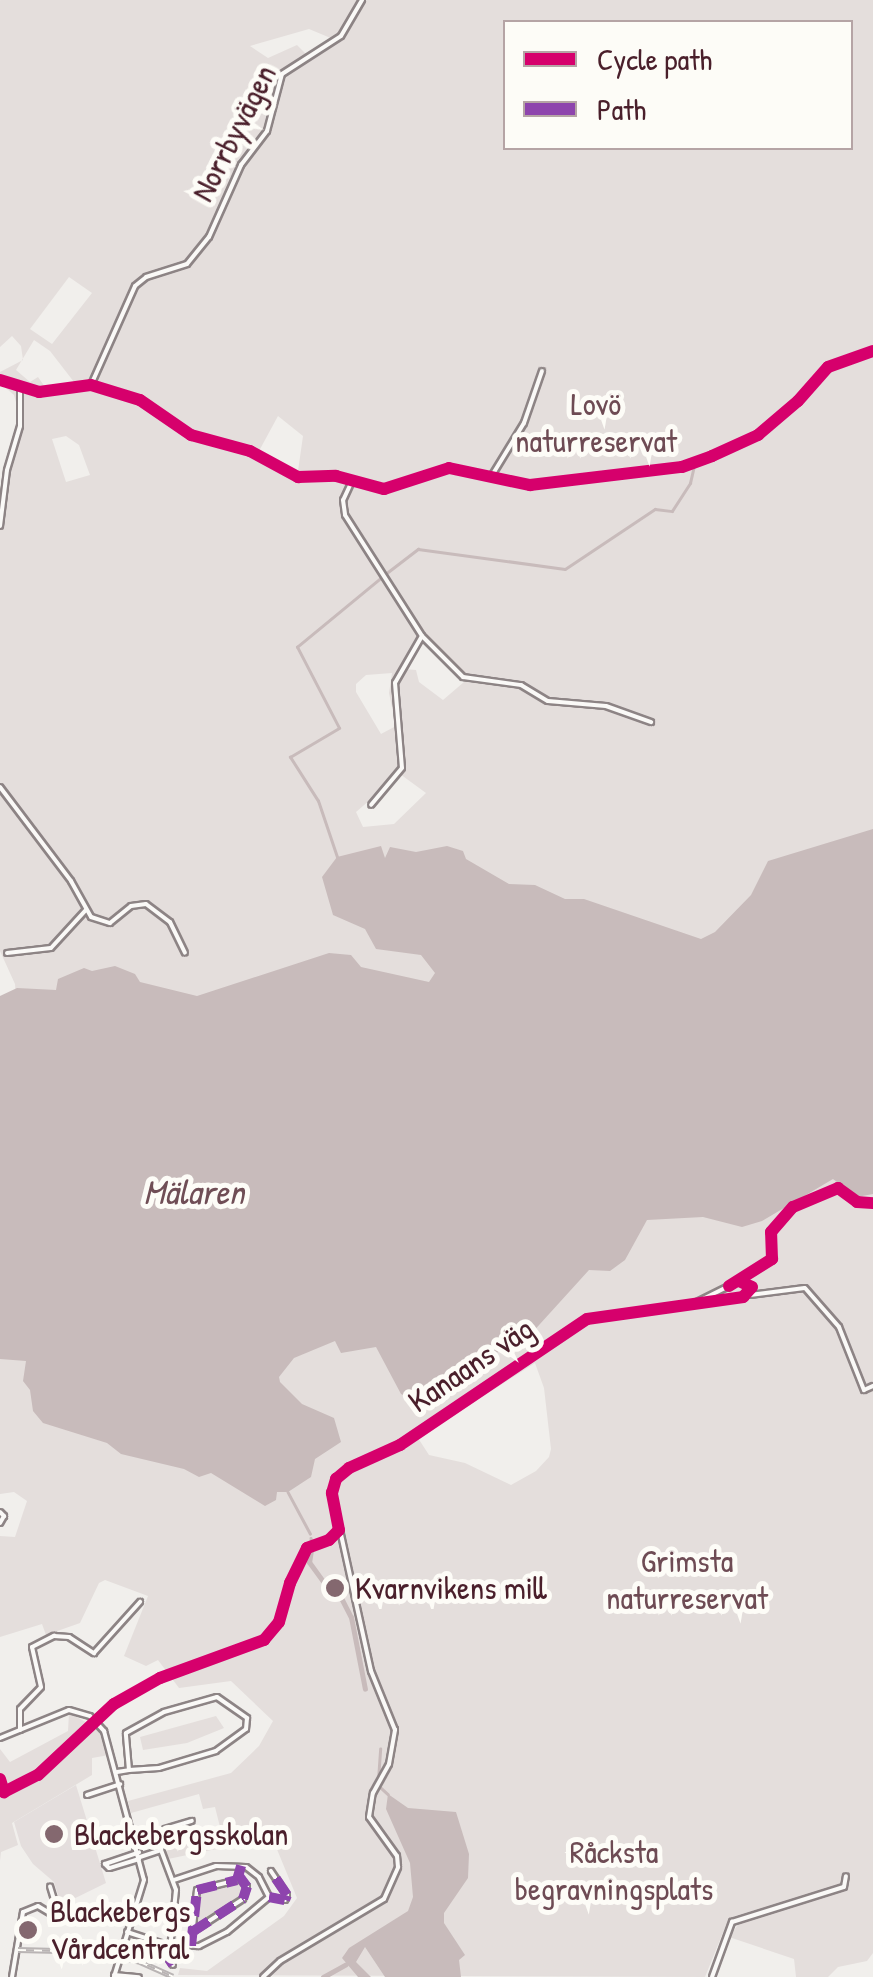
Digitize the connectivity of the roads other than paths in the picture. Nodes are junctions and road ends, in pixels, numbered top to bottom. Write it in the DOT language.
graph roads {
  1 [pos="362,0"];
  2 [pos="873,351"];
  3 [pos="542,371"];
  4 [pos="0,380"];
  5 [pos="91,386"];
  6 [pos="20,387"];
  7 [pos="491,477"];
  8 [pos="352,481"];
  9 [pos="0,526"];
  10 [pos="422,636"];
  11 [pos="652,722"];
  12 [pos="0,786"];
  13 [pos="371,805"];
  14 [pos="86,910"];
  15 [pos="185,952"];
  16 [pos="7,953"];
  17 [pos="748,1295"];
  18 [pos="693,1304"];
  19 [pos="873,1386"];
  20 [pos="0,1512"];
  21 [pos="0,1523"];
  22 [pos="140,1602"];
  23 [pos="20,1730"];
  24 [pos="0,1738"];
  25 [pos="129,1770"];
  26 [pos="117,1772"];
  27 [pos="120,1784"];
  28 [pos="87,1795"];
  29 [pos="192,1820"];
  30 [pos="160,1850"];
  31 [pos="140,1856"];
  32 [pos="241,1866"];
  33 [pos="271,1871"];
  34 [pos="239,1876"];
  35 [pos="846,1876"];
  36 [pos="174,1880"];
  37 [pos="50,1886"];
  38 [pos="268,1897"];
  39 [pos="127,1932"];
  40 [pos="192,1932"];
  41 [pos="172,1945"];
  42 [pos="191,1946"];
  43 [pos="174,1965"];
  44 [pos="114,1976"];
  45 [pos="12,1977"];
  46 [pos="139,1977"];
  47 [pos="264,1977"];
  48 [pos="712,1977"];
  1 -- 5 [label="street, Norrbyvägen"];
  2 -- 7 [label="street"];
  3 -- 7 [label="street"];
  4 -- 6 [label="street"];
  5 -- 6 [label="street"];
  5 -- 8 [label="street"];
  6 -- 9 [label="street"];
  7 -- 8 [label="street"];
  8 -- 10 [label="street"];
  10 -- 11 [label="street"];
  10 -- 13 [label="street"];
  12 -- 14 [label="street"];
  14 -- 15 [label="street"];
  14 -- 16 [label="street"];
  17 -- 18 [label="street, Kanaans väg"];
  17 -- 18 [label="street, Kanaans väg"];
  17 -- 19 [label="street"];
  18 -- 47 [label="street, Kanaans väg"];
  20 -- 21 [label="street"];
  22 -- 23 [label="street"];
  23 -- 24 [label="street"];
  23 -- 26 [label="street"];
  25 -- 25 [label="street"];
  25 -- 26 [label="street"];
  26 -- 27 [label="street"];
  27 -- 28 [label="street"];
  27 -- 31 [label="street"];
  29 -- 30 [label="street"];
  30 -- 31 [label="street"];
  30 -- 36 [label="street"];
  31 -- 31 [label="street"];
  31 -- 39 [label="street"];
  32 -- 34 [label="street"];
  32 -- 36 [label="street"];
  32 -- 38 [label="street"];
  33 -- 38 [label="street"];
  34 -- 40 [label="street"];
  34 -- 40 [label="street"];
  35 -- 48 [label="street"];
  36 -- 41 [label="street"];
  37 -- 45 [label="street"];
  38 -- 42 [label="street"];
  39 -- 41 [label="street"];
  39 -- 44 [label="street"];
  40 -- 42 [label="street"];
  41 -- 42 [label="street"];
  41 -- 43 [label="street"];
  44 -- 46 [label="street"];
}
